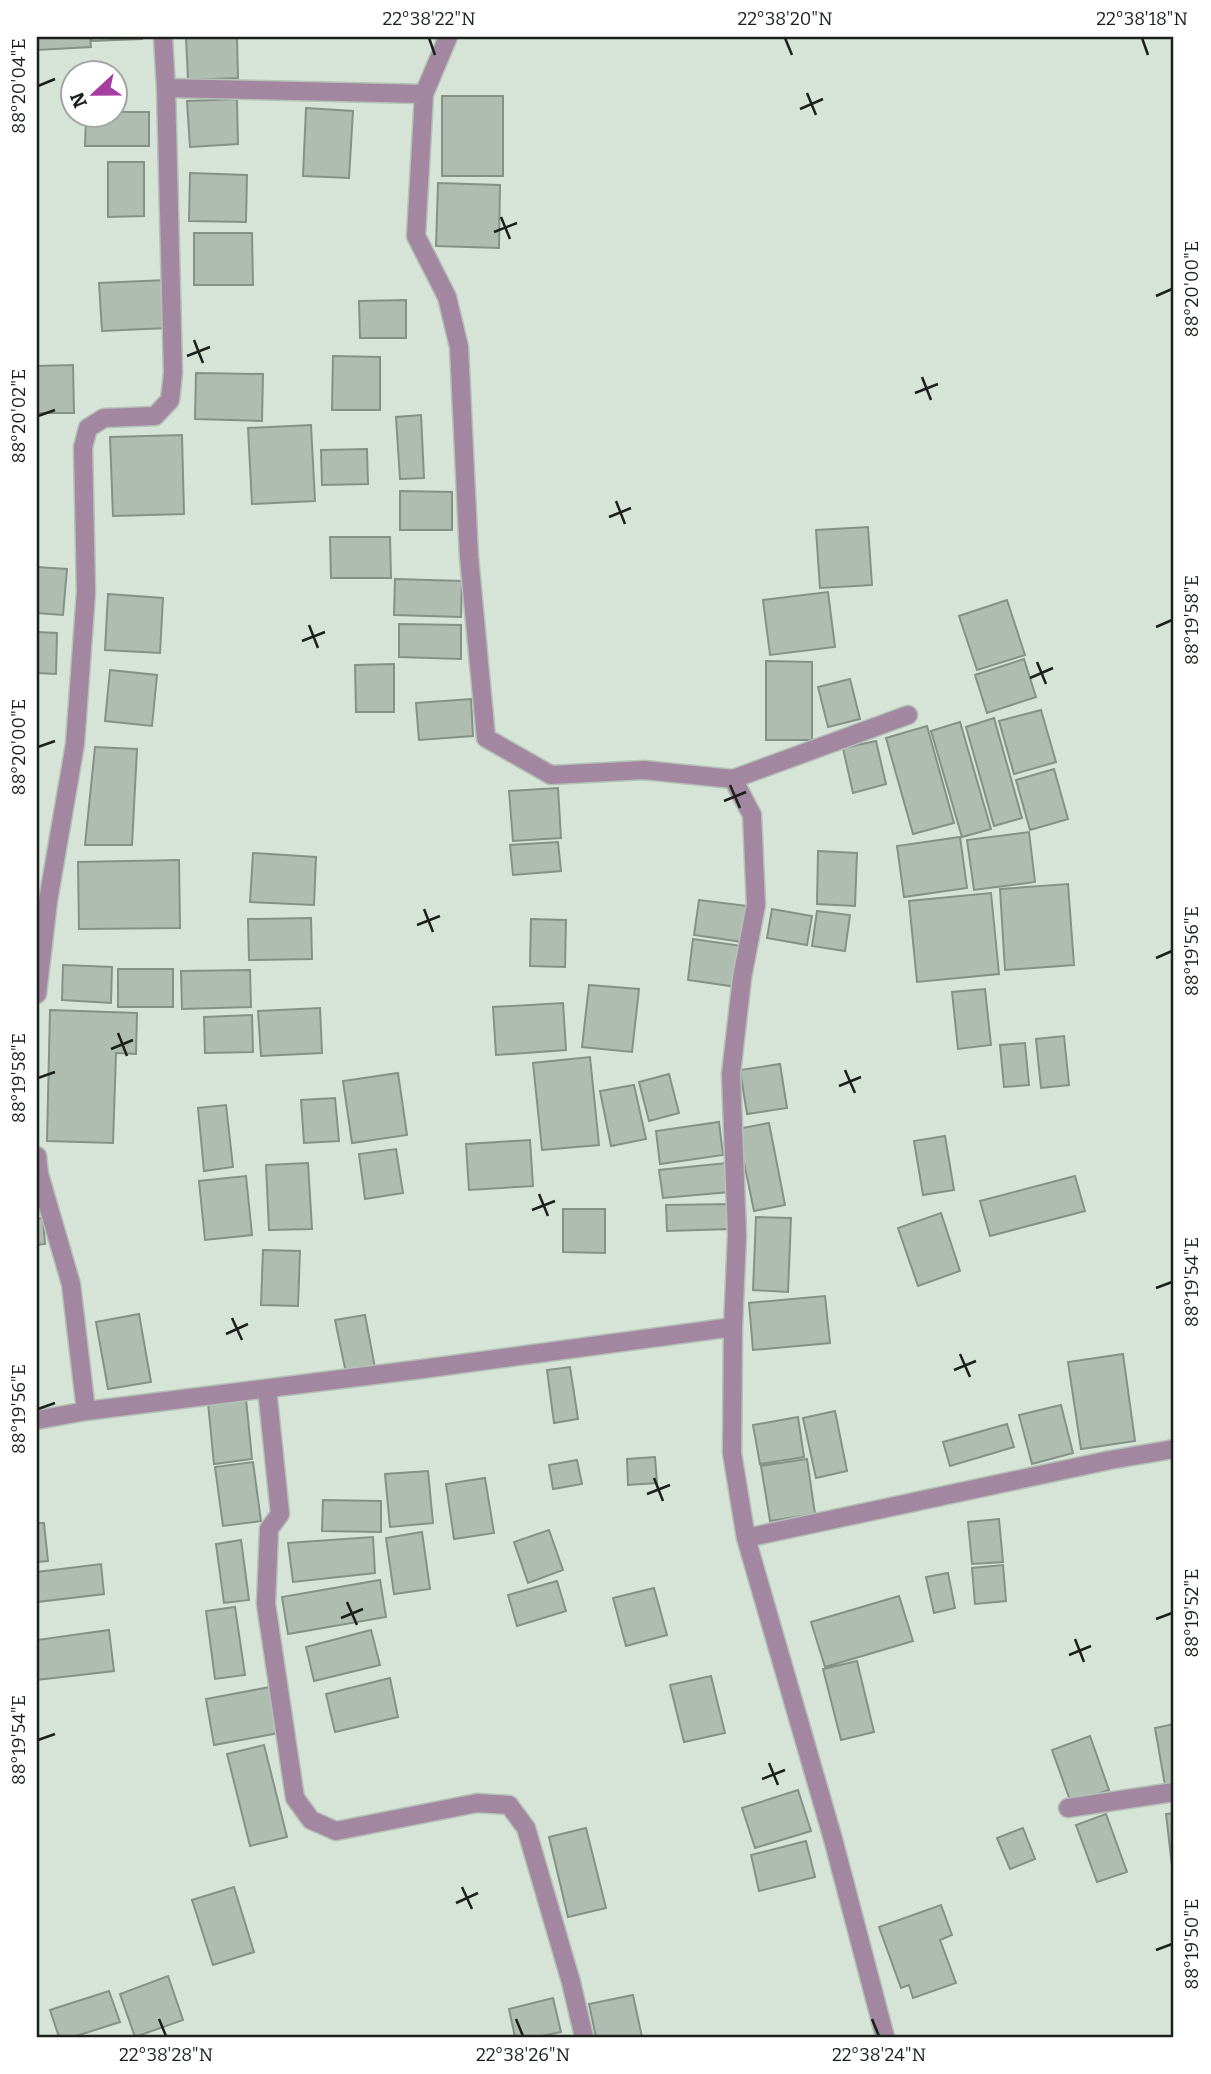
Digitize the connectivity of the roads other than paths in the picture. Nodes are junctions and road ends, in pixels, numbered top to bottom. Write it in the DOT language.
graph roads {
  1 [pos="163,37"];
  2 [pos="448,37"];
  3 [pos="166,88"];
  4 [pos="424,94"];
  5 [pos="908,715"];
  6 [pos="733,779"];
  7 [pos="37,994"];
  8 [pos="37,1156"];
  9 [pos="733,1327"];
  10 [pos="267,1389"];
  11 [pos="86,1410"];
  12 [pos="37,1420"];
  13 [pos="1174,1450"];
  14 [pos="746,1538"];
  15 [pos="1174,1792"];
  16 [pos="1068,1808"];
  17 [pos="584,2037"];
  18 [pos="885,2037"];
  1 -- 3 [label="street"];
  2 -- 4 [label="street"];
  3 -- 4 [label="street"];
  3 -- 7 [label="street"];
  4 -- 6 [label="street"];
  5 -- 6 [label="street"];
  6 -- 9 [label="street"];
  8 -- 11 [label="street"];
  9 -- 10 [label="street"];
  9 -- 14 [label="street"];
  10 -- 11 [label="street"];
  10 -- 17 [label="street"];
  11 -- 12 [label="street"];
  13 -- 14 [label="street"];
  14 -- 18 [label="street"];
  15 -- 16 [label="street"];
}
